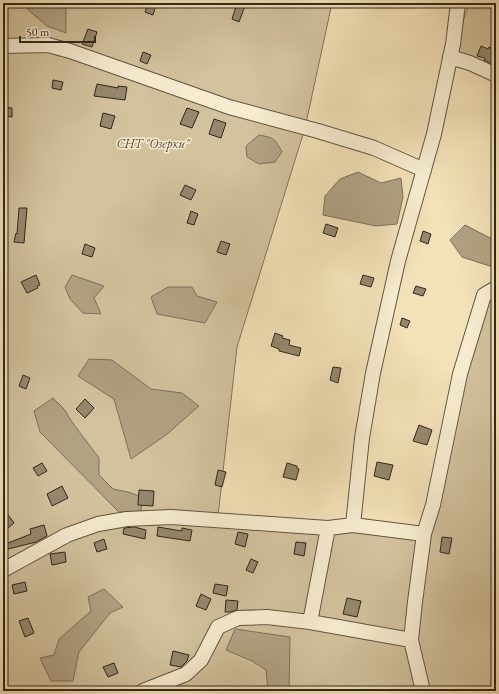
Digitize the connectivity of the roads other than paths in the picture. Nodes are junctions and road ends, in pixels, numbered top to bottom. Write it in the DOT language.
graph roads {
  1 [pos="458,3"];
  2 [pos="3,46"];
  3 [pos="450,57"];
  4 [pos="496,75"];
  5 [pos="424,170"];
  6 [pos="496,288"];
  7 [pos="353,525"];
  8 [pos="328,528"];
  9 [pos="424,534"];
  10 [pos="3,570"];
  11 [pos="310,622"];
  12 [pos="411,640"];
  13 [pos="143,691"];
  14 [pos="423,691"];
  1 -- 3 [label="street"];
  2 -- 5 [label="street"];
  3 -- 4 [label="street"];
  3 -- 5 [label="street"];
  5 -- 7 [label="street"];
  6 -- 9 [label="street"];
  7 -- 8 [label="street"];
  7 -- 9 [label="street"];
  8 -- 10 [label="street"];
  8 -- 11 [label="street"];
  9 -- 12 [label="street"];
  11 -- 12 [label="street"];
  11 -- 13 [label="street"];
  12 -- 14 [label="street"];
}
